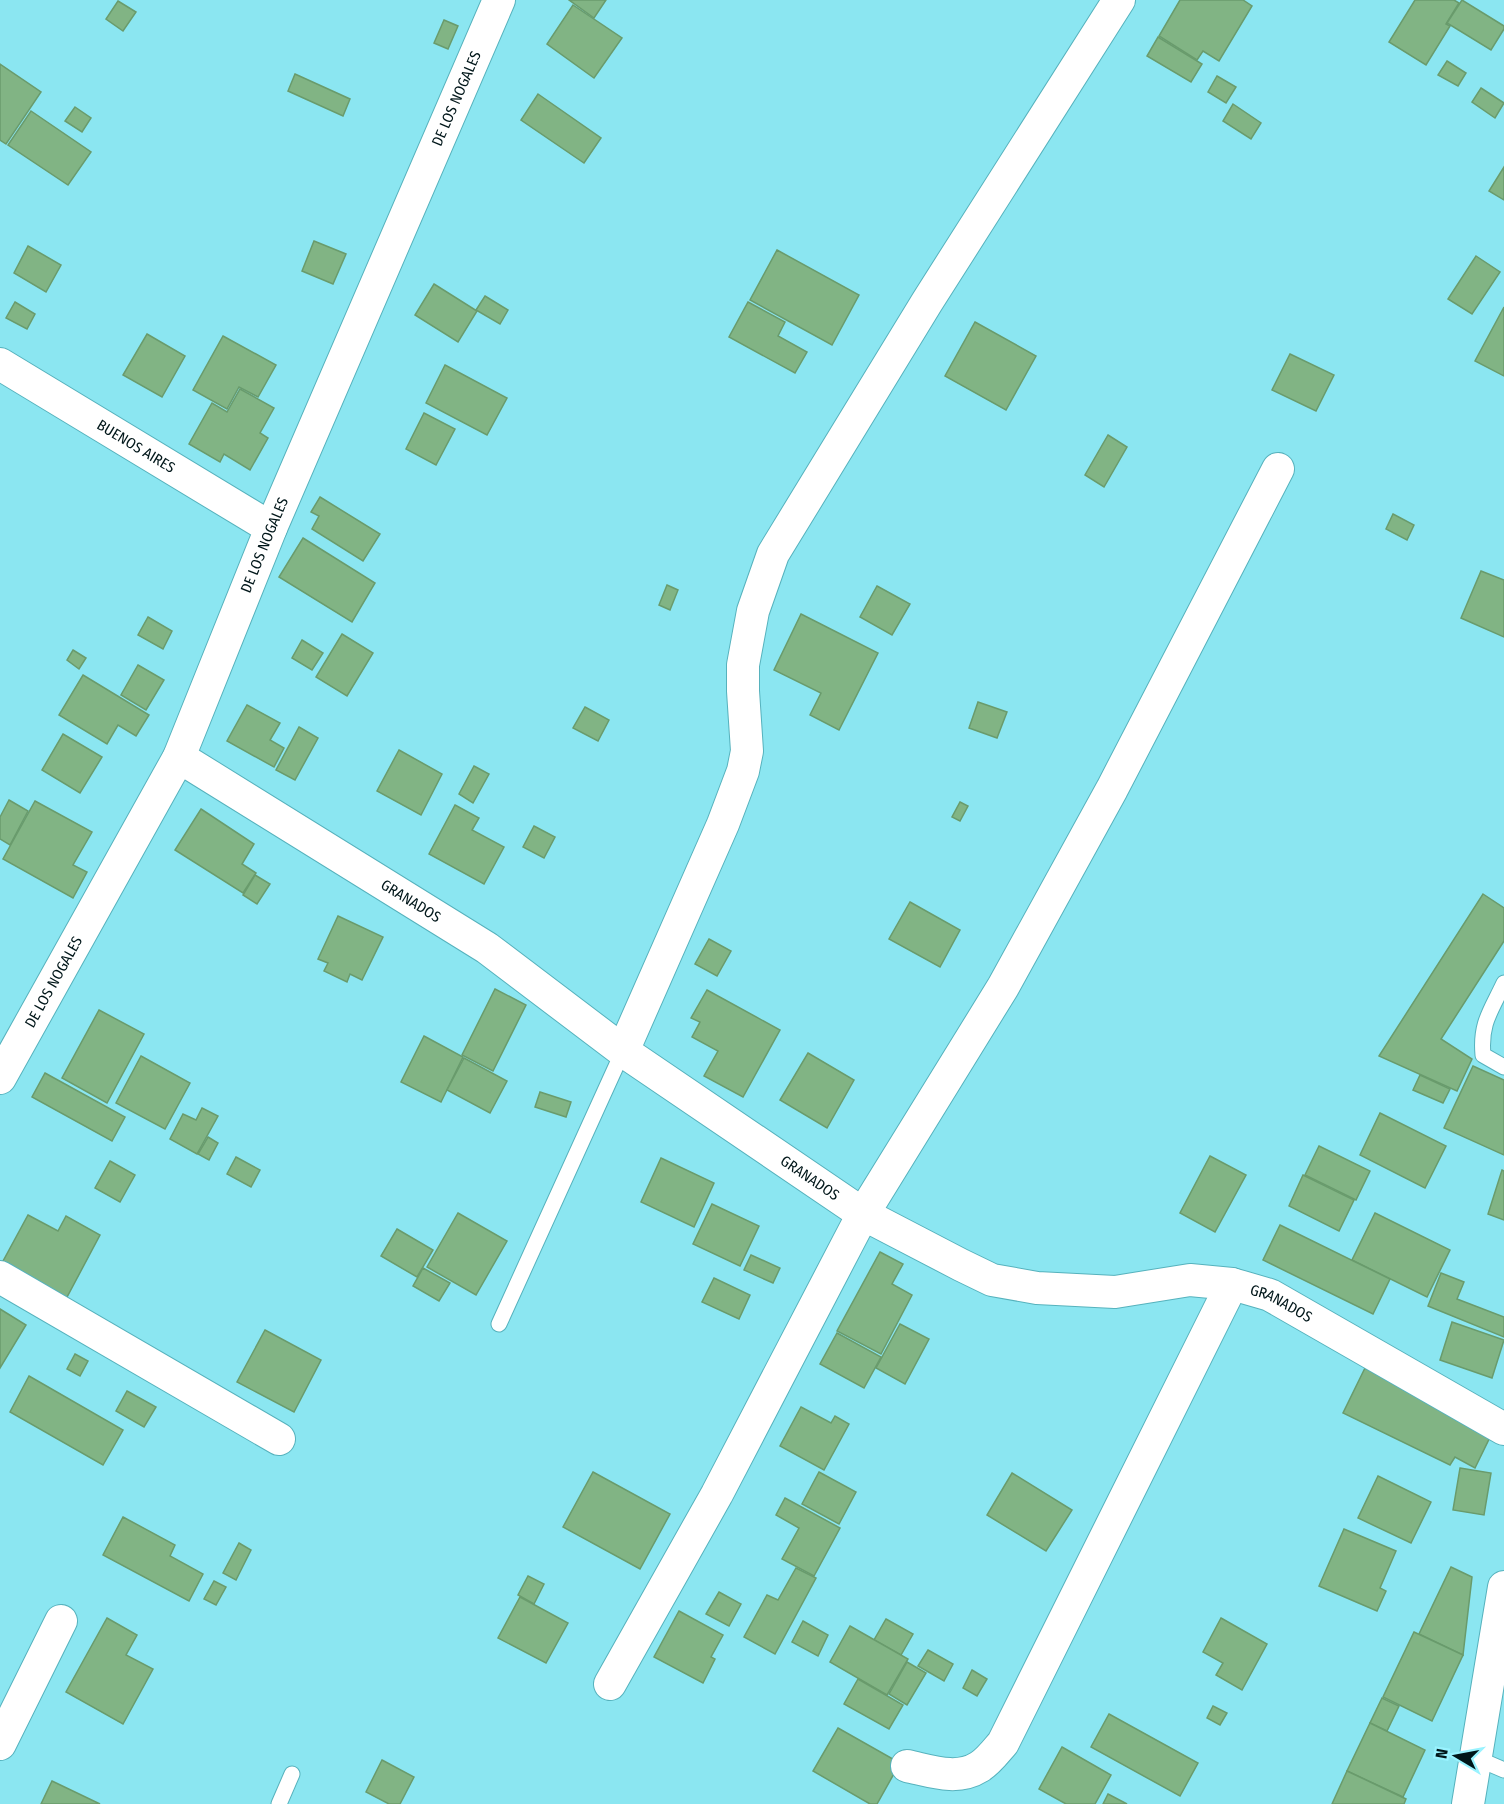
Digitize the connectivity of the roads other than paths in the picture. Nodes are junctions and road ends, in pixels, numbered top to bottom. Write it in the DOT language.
graph roads {
  1 [pos="499,0"];
  2 [pos="1119,0"];
  3 [pos="0,364"];
  4 [pos="1278,469"];
  5 [pos="271,528"];
  6 [pos="179,757"];
  7 [pos="1504,983"];
  8 [pos="623,1051"];
  9 [pos="1504,1067"];
  10 [pos="0,1078"];
  11 [pos="863,1214"];
  12 [pos="0,1277"];
  13 [pos="1232,1284"];
  14 [pos="499,1324"];
  15 [pos="1504,1429"];
  16 [pos="279,1439"];
  17 [pos="1504,1587"];
  18 [pos="61,1621"];
  19 [pos="610,1684"];
  20 [pos="0,1744"];
  21 [pos="1490,1764"];
  22 [pos="907,1766"];
  23 [pos="292,1774"];
  24 [pos="279,1804"];
  25 [pos="1468,1804"];
  1 -- 5 [label="street, DE LOS NOGALES"];
  2 -- 8 [label="street"];
  3 -- 5 [label="street, BUENOS AIRES"];
  4 -- 11 [label="street"];
  5 -- 6 [label="street, DE LOS NOGALES"];
  6 -- 8 [label="street, GRANADOS"];
  6 -- 10 [label="street, DE LOS NOGALES"];
  7 -- 9 [label="lane"];
  8 -- 11 [label="street, GRANADOS"];
  8 -- 14 [label="lane"];
  11 -- 13 [label="street, GRANADOS"];
  11 -- 19 [label="street"];
  12 -- 16 [label="street"];
  13 -- 15 [label="street, GRANADOS"];
  13 -- 22 [label="street"];
  17 -- 21 [label="street"];
  18 -- 20 [label="street"];
  21 -- 25 [label="street"];
  23 -- 24 [label="lane"];
}
